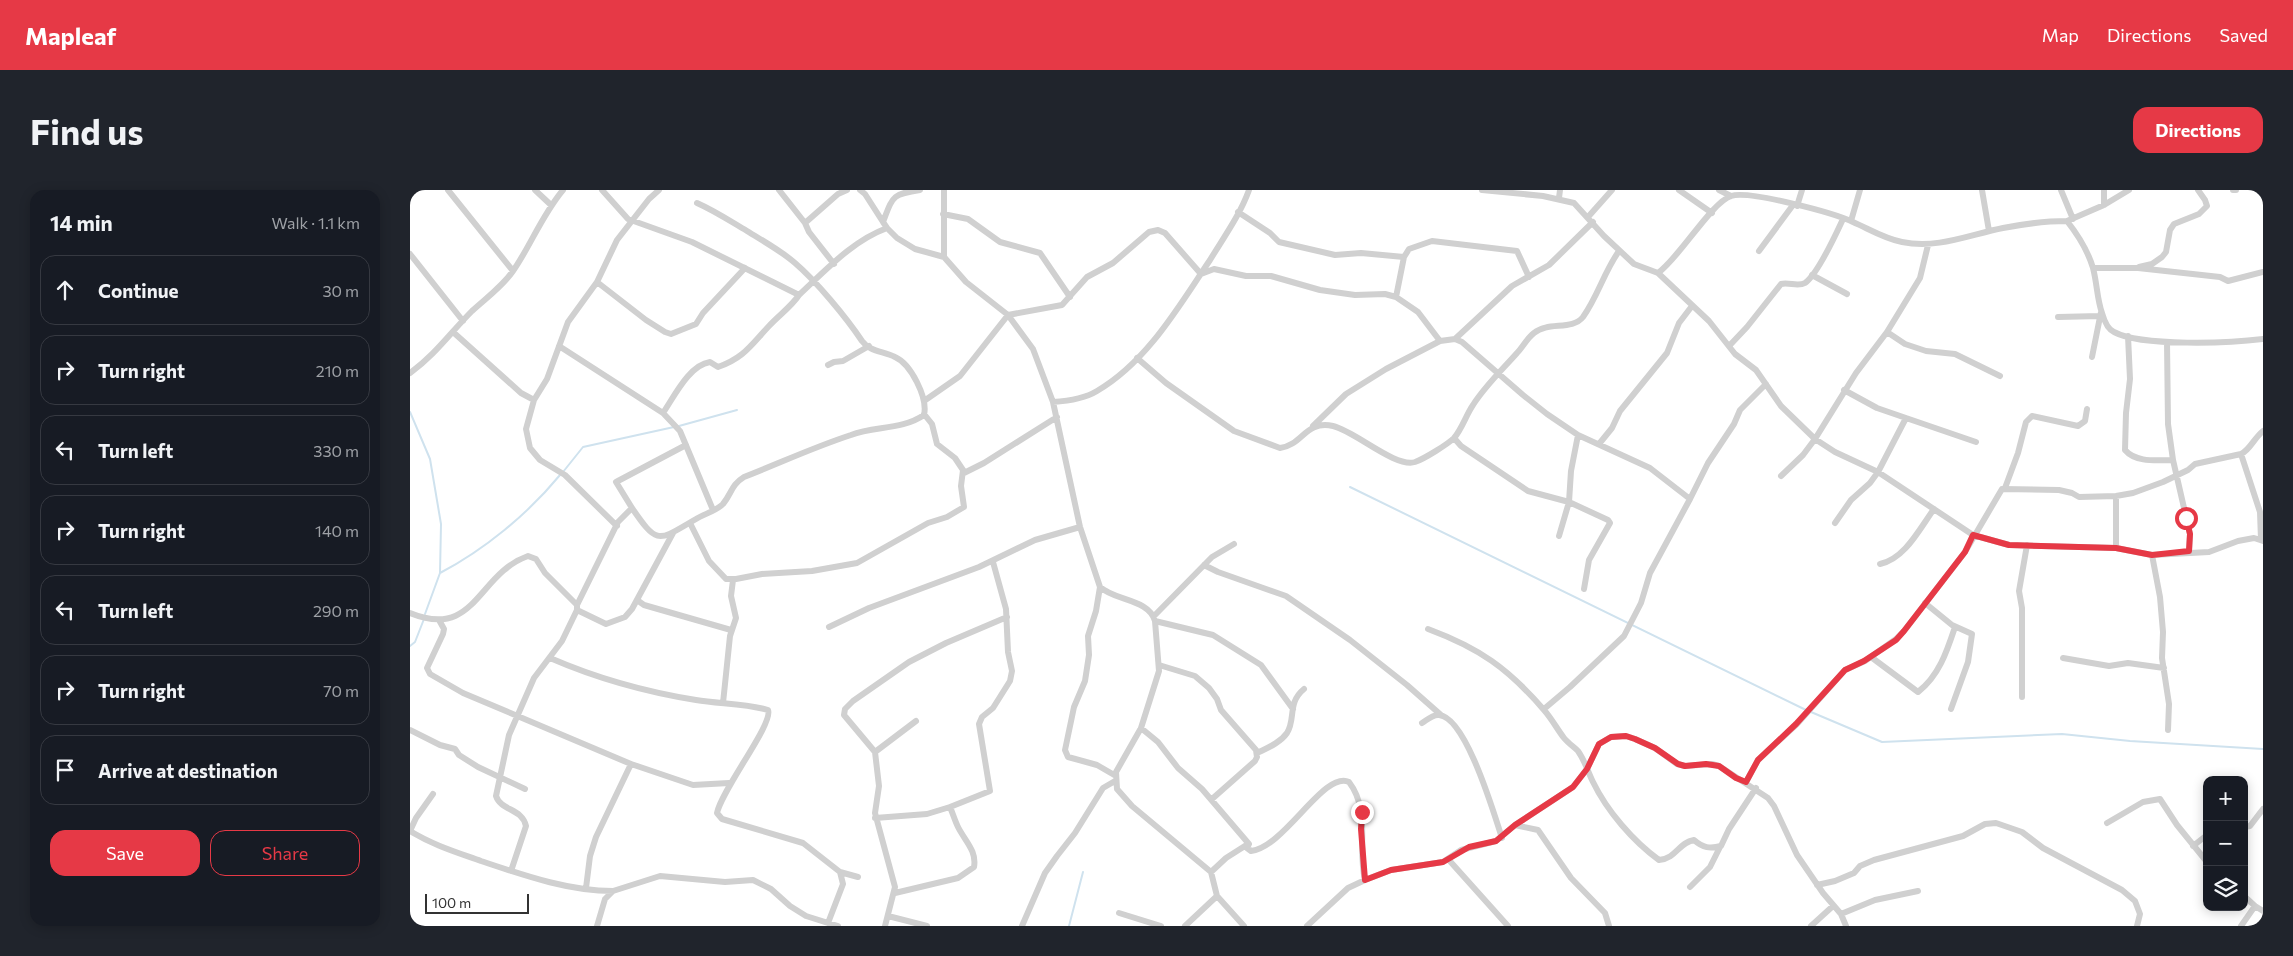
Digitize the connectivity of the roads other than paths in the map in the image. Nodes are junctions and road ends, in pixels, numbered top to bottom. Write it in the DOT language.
graph roads {
  1 [pos="448,190"];
  2 [pos="535,190"];
  3 [pos="563,190"];
  4 [pos="602,190"];
  5 [pos="659,190"];
  6 [pos="779,190"];
  7 [pos="847,190"];
  8 [pos="860,190"];
  9 [pos="920,190"];
  10 [pos="944,190"];
  11 [pos="1249,190"];
  12 [pos="1482,190"];
  13 [pos="1560,190"];
  14 [pos="1612,190"];
  15 [pos="1679,190"];
  16 [pos="1719,190"];
  17 [pos="1802,190"];
  18 [pos="1860,190"];
  19 [pos="1982,190"];
  20 [pos="2061,190"];
  21 [pos="2104,190"];
  22 [pos="2129,190"];
  23 [pos="2198,190"];
  24 [pos="1731,196"];
  25 [pos="1559,198"];
  26 [pos="697,203"];
  27 [pos="551,205"];
  28 [pos="1795,205"];
  29 [pos="2104,205"];
  30 [pos="1238,212"];
  31 [pos="1712,213"];
  32 [pos="943,214"];
  33 [pos="1590,219"];
  34 [pos="634,220"];
  35 [pos="1847,220"];
  36 [pos="2070,220"];
  37 [pos="805,223"];
  38 [pos="885,225"];
  39 [pos="1989,232"];
  40 [pos="1928,245"];
  41 [pos="1619,251"];
  42 [pos="1759,251"];
  43 [pos="410,254"];
  44 [pos="1404,257"];
  45 [pos="944,258"];
  46 [pos="834,264"];
  47 [pos="745,268"];
  48 [pos="2093,268"];
  49 [pos="2138,268"];
  50 [pos="513,271"];
  51 [pos="2263,272"];
  52 [pos="1658,273"];
  53 [pos="1201,274"];
  54 [pos="1812,275"];
  55 [pos="1529,277"];
  56 [pos="596,282"];
  57 [pos="813,282"];
  58 [pos="1847,294"];
  59 [pos="798,295"];
  60 [pos="1070,297"];
  61 [pos="1396,297"];
  62 [pos="1692,306"];
  63 [pos="2100,314"];
  64 [pos="1008,315"];
  65 [pos="2058,317"];
  66 [pos="463,320"];
  67 [pos="454,332"];
  68 [pos="1887,332"];
  69 [pos="2128,336"];
  70 [pos="1454,339"];
  71 [pos="2263,339"];
  72 [pos="1440,341"];
  73 [pos="2167,342"];
  74 [pos="1730,345"];
  75 [pos="559,346"];
  76 [pos="869,346"];
  77 [pos="2092,357"];
  78 [pos="1137,358"];
  79 [pos="828,365"];
  80 [pos="410,372"];
  81 [pos="1498,374"];
  82 [pos="2000,376"];
  83 [pos="1766,384"];
  84 [pos="1844,390"];
  85 [pos="534,400"];
  86 [pos="924,401"];
  87 [pos="1053,402"];
  88 [pos="2087,409"];
  89 [pos="663,413"];
  90 [pos="924,414"];
  91 [pos="1057,417"];
  92 [pos="1906,418"];
  93 [pos="1313,426"];
  94 [pos="2263,432"];
  95 [pos="1578,435"];
  96 [pos="1454,438"];
  97 [pos="1815,439"];
  98 [pos="1976,442"];
  99 [pos="1599,444"];
  100 [pos="686,445"];
  101 [pos="2241,454"];
  102 [pos="2173,460"];
  103 [pos="1878,472"];
  104 [pos="964,473"];
  105 [pos="1782,476"];
  106 [pos="2177,476"];
  107 [pos="2005,488"];
  108 [pos="2116,496"];
  109 [pos="1690,499"];
  110 [pos="1568,502"];
  111 [pos="632,508"];
  112 [pos="1934,509"];
  113 [pos="713,510"];
  114 [pos="690,523"];
  115 [pos="1835,523"];
  116 [pos="617,526"];
  117 [pos="1080,527"];
  118 [pos="673,533"];
  119 [pos="1973,535"];
  120 [pos="1560,536"];
  121 [pos="2262,540"];
  122 [pos="1234,544"];
  123 [pos="2027,546"];
  124 [pos="2116,548"];
  125 [pos="2189,551"];
  126 [pos="2152,555"];
  127 [pos="993,562"];
  128 [pos="1880,564"];
  129 [pos="1204,565"];
  130 [pos="733,580"];
  131 [pos="1100,587"];
  132 [pos="1584,589"];
  133 [pos="637,600"];
  134 [pos="1925,603"];
  135 [pos="577,607"];
  136 [pos="410,613"];
  137 [pos="1007,617"];
  138 [pos="1155,619"];
  139 [pos="439,620"];
  140 [pos="829,626"];
  141 [pos="1955,627"];
  142 [pos="1428,629"];
  143 [pos="731,630"];
  144 [pos="1871,656"];
  145 [pos="550,658"];
  146 [pos="2064,658"];
  147 [pos="1159,665"];
  148 [pos="2164,668"];
  149 [pos="1304,689"];
  150 [pos="2022,697"];
  151 [pos="723,703"];
  152 [pos="1951,708"];
  153 [pos="1292,709"];
  154 [pos="1544,709"];
  155 [pos="518,715"];
  156 [pos="1441,715"];
  157 [pos="916,721"];
  158 [pos="1422,723"];
  159 [pos="1141,728"];
  160 [pos="410,730"];
  161 [pos="2168,730"];
  162 [pos="875,752"];
  163 [pos="1257,753"];
  164 [pos="631,764"];
  165 [pos="1587,769"];
  166 [pos="500,776"];
  167 [pos="1115,778"];
  168 [pos="1746,782"];
  169 [pos="729,783"];
  170 [pos="1756,788"];
  171 [pos="525,789"];
  172 [pos="433,794"];
  173 [pos="1212,799"];
  174 [pos="950,808"];
  175 [pos="2263,809"];
  176 [pos="876,818"];
  177 [pos="2107,823"];
  178 [pos="1515,825"];
  179 [pos="2248,827"];
  180 [pos="410,831"];
  181 [pos="1502,838"];
  182 [pos="2203,838"];
  183 [pos="1249,844"];
  184 [pos="1721,846"];
  185 [pos="2193,846"];
  186 [pos="2203,857"];
  187 [pos="1448,859"];
  188 [pos="511,871"];
  189 [pos="840,872"];
  190 [pos="1211,872"];
  191 [pos="858,877"];
  192 [pos="1365,880"];
  193 [pos="1817,885"];
  194 [pos="1690,887"];
  195 [pos="586,888"];
  196 [pos="594,891"];
  197 [pos="613,891"];
  198 [pos="1918,891"];
  199 [pos="895,893"];
  200 [pos="1217,896"];
  201 [pos="2248,900"];
  202 [pos="603,905"];
  203 [pos="1833,906"];
  204 [pos="2255,906"];
  205 [pos="2263,911"];
  206 [pos="1119,913"];
  207 [pos="1841,914"];
  208 [pos="888,916"];
  209 [pos="811,923"];
  210 [pos="828,923"];
  211 [pos="597,926"];
  212 [pos="838,926"];
  213 [pos="885,926"];
  214 [pos="927,926"];
  215 [pos="1022,926"];
  216 [pos="1162,926"];
  217 [pos="1186,926"];
  218 [pos="1244,926"];
  219 [pos="1308,926"];
  220 [pos="1508,926"];
  221 [pos="1609,926"];
  222 [pos="1812,926"];
  223 [pos="1846,926"];
  224 [pos="2137,926"];
  225 [pos="2241,926"];
  1 -- 50 [label="street"];
  2 -- 27 [label="street"];
  3 -- 27 [label="street"];
  4 -- 34 [label="street"];
  5 -- 34 [label="street"];
  6 -- 37 [label="street"];
  7 -- 37 [label="street"];
  8 -- 38 [label="street"];
  9 -- 38 [label="street"];
  10 -- 32 [label="street"];
  11 -- 30 [label="street"];
  12 -- 25 [label="street"];
  13 -- 25 [label="street"];
  14 -- 33 [label="street"];
  15 -- 31 [label="street"];
  16 -- 24 [label="street"];
  17 -- 28 [label="street"];
  18 -- 35 [label="street"];
  19 -- 39 [label="street"];
  20 -- 36 [label="street"];
  21 -- 29 [label="street"];
  22 -- 29 [label="street"];
  23 -- 49 [label="street"];
  24 -- 28 [label="street"];
  24 -- 31 [label="street"];
  25 -- 33 [label="street"];
  26 -- 57 [label="street"];
  27 -- 50 [label="street"];
  28 -- 35 [label="street"];
  28 -- 42 [label="street"];
  29 -- 36 [label="street"];
  30 -- 44 [label="street"];
  30 -- 53 [label="street"];
  31 -- 52 [label="street"];
  32 -- 45 [label="street"];
  32 -- 60 [label="street"];
  33 -- 41 [label="street"];
  33 -- 55 [label="street"];
  34 -- 47 [label="street"];
  34 -- 56 [label="street"];
  35 -- 40 [label="street"];
  35 -- 54 [label="street"];
  36 -- 39 [label="street"];
  36 -- 48 [label="street"];
  37 -- 46 [label="street"];
  38 -- 45 [label="street"];
  38 -- 46 [label="street"];
  39 -- 40 [label="street"];
  40 -- 68 [label="street"];
  41 -- 52 [label="street"];
  41 -- 81 [label="street"];
  43 -- 66 [label="street"];
  44 -- 55 [label="street"];
  44 -- 61 [label="street"];
  45 -- 64 [label="street"];
  46 -- 57 [label="street"];
  47 -- 56 [label="street"];
  47 -- 59 [label="street"];
  48 -- 49 [label="street"];
  48 -- 63 [label="street"];
  49 -- 51 [label="street"];
  50 -- 66 [label="street"];
  52 -- 62 [label="street"];
  53 -- 60 [label="street"];
  53 -- 61 [label="street"];
  53 -- 78 [label="street"];
  54 -- 58 [label="street"];
  54 -- 74 [label="street"];
  55 -- 70 [label="street"];
  56 -- 75 [label="street"];
  57 -- 59 [label="street"];
  57 -- 76 [label="street"];
  59 -- 89 [label="street"];
  60 -- 64 [label="street"];
  61 -- 72 [label="street"];
  62 -- 74 [label="street"];
  62 -- 99 [label="street"];
  63 -- 65 [label="street"];
  63 -- 69 [label="street"];
  63 -- 77 [label="street"];
  64 -- 86 [label="street"];
  64 -- 87 [label="street"];
  66 -- 67 [label="street"];
  67 -- 80 [label="street"];
  67 -- 85 [label="street"];
  68 -- 82 [label="street"];
  68 -- 84 [label="street"];
  69 -- 73 [label="street"];
  69 -- 102 [label="street"];
  70 -- 72 [label="street"];
  70 -- 81 [label="street"];
  71 -- 73 [label="street"];
  72 -- 93 [label="street"];
  73 -- 102 [label="street"];
  74 -- 83 [label="street"];
  75 -- 85 [label="street"];
  75 -- 89 [label="street"];
  76 -- 79 [label="street"];
  76 -- 86 [label="street"];
  78 -- 87 [label="street"];
  78 -- 93 [label="street"];
  81 -- 95 [label="street"];
  81 -- 96 [label="street"];
  83 -- 97 [label="street"];
  83 -- 109 [label="street"];
  84 -- 92 [label="street"];
  84 -- 97 [label="street"];
  85 -- 116 [label="street"];
  86 -- 90 [label="street"];
  87 -- 91 [label="street"];
  88 -- 107 [label="street"];
  89 -- 100 [label="street"];
  90 -- 104 [label="street"];
  90 -- 113 [label="street"];
  91 -- 104 [label="street"];
  91 -- 117 [label="street"];
  92 -- 98 [label="street"];
  92 -- 103 [label="street"];
  93 -- 96 [label="street"];
  94 -- 101 [label="street"];
  95 -- 99 [label="street"];
  95 -- 110 [label="street"];
  96 -- 110 [label="street"];
  97 -- 103 [label="street"];
  97 -- 105 [label="street"];
  99 -- 109 [label="street"];
  100 -- 111 [label="street"];
  100 -- 113 [label="street"];
  101 -- 106 [label="street"];
  101 -- 121 [label="street"];
  102 -- 106 [label="street"];
  103 -- 112 [label="street"];
  103 -- 115 [label="street"];
  104 -- 130 [label="street"];
  106 -- 108 [label="street"];
  106 -- 125 [label="street"];
  107 -- 108 [label="street"];
  107 -- 119 [label="street"];
  108 -- 124 [label="street"];
  109 -- 154 [label="street"];
  110 -- 120 [label="street"];
  110 -- 132 [label="street"];
  111 -- 116 [label="street"];
  111 -- 118 [label="street"];
  112 -- 119 [label="street"];
  112 -- 128 [label="street"];
  113 -- 114 [label="street"];
  114 -- 118 [label="street"];
  114 -- 130 [label="street"];
  116 -- 135 [label="street"];
  117 -- 127 [label="street"];
  117 -- 131 [label="street"];
  118 -- 133 [label="street"];
  119 -- 123 [label="street"];
  119 -- 134 [label="street"];
  121 -- 125 [label="street"];
  122 -- 129 [label="street"];
  123 -- 124 [label="street"];
  123 -- 150 [label="street"];
  124 -- 126 [label="street"];
  125 -- 126 [label="street"];
  126 -- 148 [label="street"];
  127 -- 137 [label="street"];
  127 -- 140 [label="street"];
  129 -- 138 [label="street"];
  129 -- 156 [label="street"];
  130 -- 143 [label="street"];
  131 -- 138 [label="street"];
  131 -- 167 [label="street"];
  133 -- 135 [label="street"];
  133 -- 143 [label="street"];
  134 -- 141 [label="street"];
  134 -- 144 [label="street"];
  135 -- 139 [label="street"];
  135 -- 145 [label="street"];
  136 -- 139 [label="street"];
  137 -- 162 [label="street"];
  137 -- 174 [label="street"];
  138 -- 147 [label="street"];
  138 -- 153 [label="street"];
  139 -- 155 [label="street"];
  141 -- 144 [label="street"];
  141 -- 152 [label="street"];
  142 -- 154 [label="street"];
  143 -- 151 [label="street"];
  144 -- 168 [label="street"];
  145 -- 151 [label="street"];
  145 -- 155 [label="street"];
  146 -- 148 [label="street"];
  147 -- 159 [label="street"];
  147 -- 163 [label="street"];
  148 -- 161 [label="street"];
  149 -- 153 [label="street"];
  151 -- 169 [label="street"];
  153 -- 163 [label="street"];
  154 -- 165 [label="street"];
  155 -- 164 [label="street"];
  155 -- 166 [label="street"];
  156 -- 158 [label="street"];
  156 -- 181 [label="street"];
  157 -- 162 [label="street"];
  159 -- 167 [label="street"];
  159 -- 173 [label="street"];
  160 -- 166 [label="street"];
  162 -- 176 [label="street"];
  163 -- 173 [label="street"];
  164 -- 169 [label="street"];
  164 -- 195 [label="street"];
  165 -- 168 [label="street"];
  165 -- 178 [label="street"];
  165 -- 184 [label="street"];
  166 -- 171 [label="street"];
  166 -- 188 [label="street"];
  167 -- 190 [label="street"];
  167 -- 215 [label="street"];
  168 -- 170 [label="street"];
  169 -- 189 [label="street"];
  170 -- 184 [label="street"];
  170 -- 193 [label="street"];
  172 -- 180 [label="street"];
  173 -- 183 [label="street"];
  174 -- 176 [label="street"];
  174 -- 199 [label="street"];
  175 -- 179 [label="street"];
  176 -- 199 [label="street"];
  177 -- 185 [label="street"];
  178 -- 181 [label="street"];
  178 -- 221 [label="street"];
  180 -- 188 [label="street"];
  181 -- 187 [label="street"];
  182 -- 185 [label="street"];
  183 -- 190 [label="street"];
  183 -- 192 [label="street"];
  184 -- 194 [label="street"];
  185 -- 186 [label="street"];
  187 -- 192 [label="street"];
  187 -- 220 [label="street"];
  188 -- 195 [label="street"];
  189 -- 191 [label="street"];
  189 -- 210 [label="street"];
  190 -- 200 [label="street"];
  192 -- 219 [label="street"];
  193 -- 203 [label="street"];
  193 -- 224 [label="street"];
  195 -- 196 [label="street"];
  196 -- 197 [label="street"];
  196 -- 202 [label="street"];
  197 -- 202 [label="street"];
  197 -- 209 [label="street"];
  198 -- 207 [label="street"];
  199 -- 208 [label="street"];
  200 -- 217 [label="street"];
  200 -- 218 [label="street"];
  201 -- 204 [label="street"];
  202 -- 211 [label="street"];
  203 -- 207 [label="street"];
  203 -- 222 [label="street"];
  204 -- 205 [label="street"];
  204 -- 225 [label="street"];
  206 -- 216 [label="street"];
  207 -- 223 [label="street"];
  208 -- 213 [label="street"];
  208 -- 214 [label="street"];
  209 -- 210 [label="street"];
  210 -- 212 [label="street"];
}
